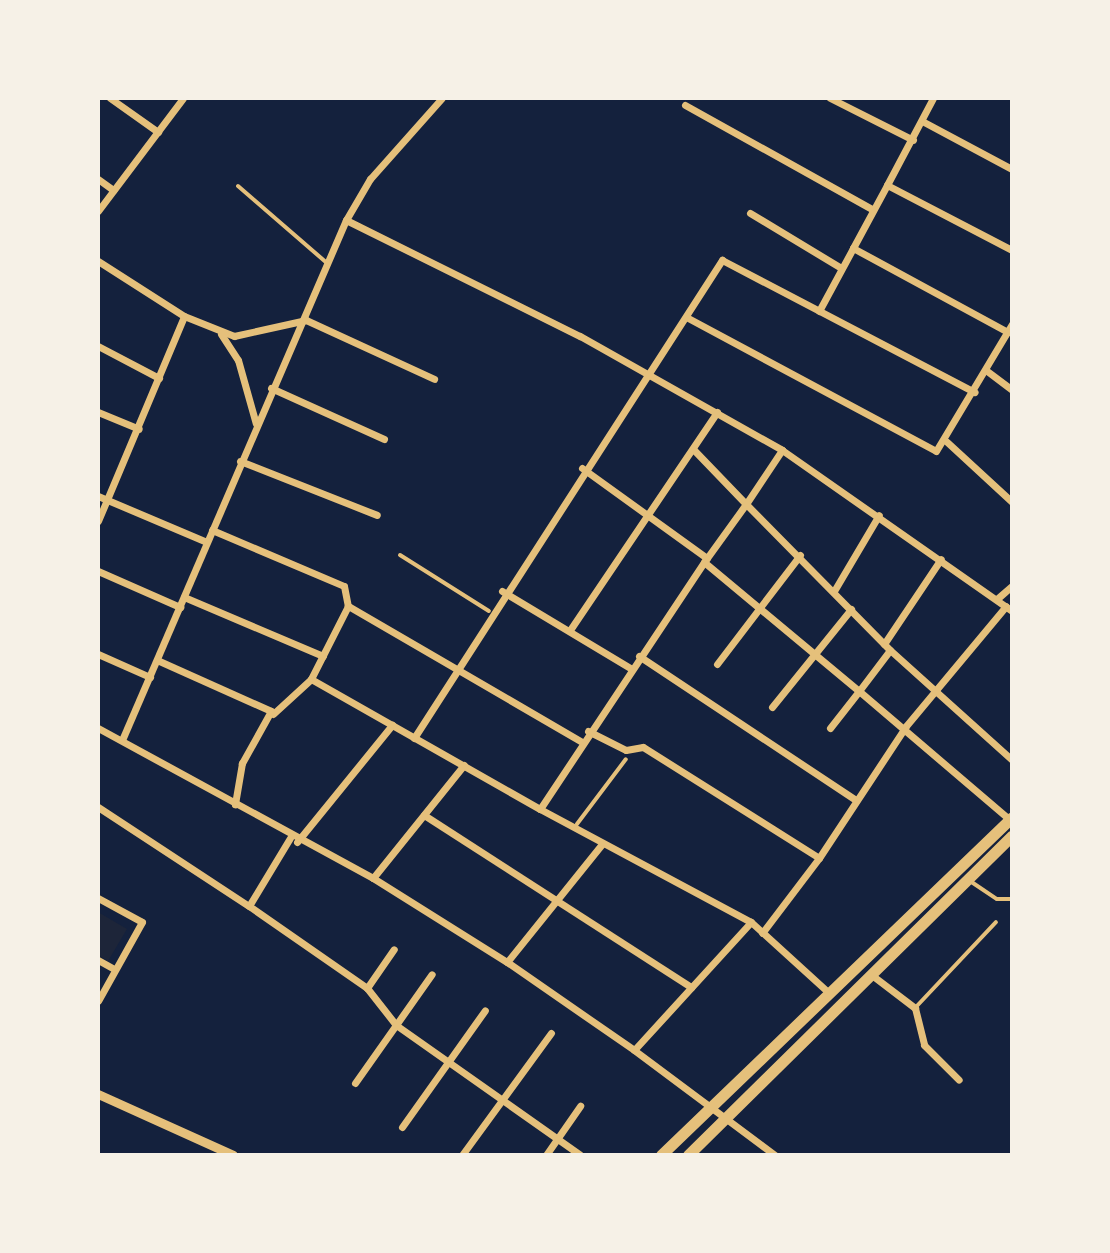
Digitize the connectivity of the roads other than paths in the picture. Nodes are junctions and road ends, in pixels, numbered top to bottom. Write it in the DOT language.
graph roads {
  1 [pos="110,98"];
  2 [pos="183,98"];
  3 [pos="442,98"];
  4 [pos="830,98"];
  5 [pos="933,98"];
  6 [pos="685,105"];
  7 [pos="922,121"];
  8 [pos="158,132"];
  9 [pos="913,140"];
  10 [pos="1012,169"];
  11 [pos="98,179"];
  12 [pos="887,185"];
  13 [pos="238,186"];
  14 [pos="113,190"];
  15 [pos="872,209"];
  16 [pos="98,211"];
  17 [pos="750,213"];
  18 [pos="346,220"];
  19 [pos="853,248"];
  20 [pos="1012,250"];
  21 [pos="98,261"];
  22 [pos="327,263"];
  23 [pos="841,268"];
  24 [pos="819,311"];
  25 [pos="184,316"];
  26 [pos="688,318"];
  27 [pos="306,320"];
  28 [pos="1010,328"];
  29 [pos="221,333"];
  30 [pos="98,346"];
  31 [pos="987,371"];
  32 [pos="649,374"];
  33 [pos="159,378"];
  34 [pos="434,379"];
  35 [pos="271,388"];
  36 [pos="1012,390"];
  37 [pos="975,392"];
  38 [pos="98,412"];
  39 [pos="717,412"];
  40 [pos="256,424"];
  41 [pos="139,429"];
  42 [pos="384,439"];
  43 [pos="947,442"];
  44 [pos="693,449"];
  45 [pos="782,450"];
  46 [pos="240,461"];
  47 [pos="582,468"];
  48 [pos="98,496"];
  49 [pos="108,500"];
  50 [pos="1012,502"];
  51 [pos="746,504"];
  52 [pos="645,514"];
  53 [pos="377,515"];
  54 [pos="879,515"];
  55 [pos="98,521"];
  56 [pos="212,530"];
  57 [pos="207,542"];
  58 [pos="400,555"];
  59 [pos="800,555"];
  60 [pos="941,559"];
  61 [pos="706,560"];
  62 [pos="98,571"];
  63 [pos="1012,586"];
  64 [pos="502,591"];
  65 [pos="834,591"];
  66 [pos="184,597"];
  67 [pos="998,598"];
  68 [pos="348,606"];
  69 [pos="180,607"];
  70 [pos="851,609"];
  71 [pos="1009,609"];
  72 [pos="489,611"];
  73 [pos="756,612"];
  74 [pos="570,630"];
  75 [pos="887,647"];
  76 [pos="98,654"];
  77 [pos="814,655"];
  78 [pos="323,656"];
  79 [pos="639,656"];
  80 [pos="157,660"];
  81 [pos="717,664"];
  82 [pos="630,668"];
  83 [pos="453,669"];
  84 [pos="150,677"];
  85 [pos="311,679"];
  86 [pos="859,691"];
  87 [pos="938,695"];
  88 [pos="772,707"];
  89 [pos="273,714"];
  90 [pos="392,725"];
  91 [pos="906,726"];
  92 [pos="98,728"];
  93 [pos="830,728"];
  94 [pos="588,731"];
  95 [pos="414,738"];
  96 [pos="122,740"];
  97 [pos="582,742"];
  98 [pos="626,759"];
  99 [pos="1012,760"];
  100 [pos="464,765"];
  101 [pos="854,799"];
  102 [pos="235,804"];
  103 [pos="98,807"];
  104 [pos="540,809"];
  105 [pos="424,815"];
  106 [pos="1011,818"];
  107 [pos="577,824"];
  108 [pos="1012,835"];
  109 [pos="294,840"];
  110 [pos="602,844"];
  111 [pos="819,858"];
  112 [pos="373,878"];
  113 [pos="968,880"];
  114 [pos="98,898"];
  115 [pos="559,898"];
  116 [pos="1012,899"];
  117 [pos="249,906"];
  118 [pos="751,922"];
  119 [pos="996,922"];
  120 [pos="762,933"];
  121 [pos="394,949"];
  122 [pos="98,960"];
  123 [pos="507,962"];
  124 [pos="114,969"];
  125 [pos="432,974"];
  126 [pos="873,976"];
  127 [pos="691,987"];
  128 [pos="367,988"];
  129 [pos="828,992"];
  130 [pos="98,1001"];
  131 [pos="915,1008"];
  132 [pos="485,1010"];
  133 [pos="396,1025"];
  134 [pos="551,1033"];
  135 [pos="634,1050"];
  136 [pos="448,1061"];
  137 [pos="959,1080"];
  138 [pos="355,1083"];
  139 [pos="98,1094"];
  140 [pos="505,1100"];
  141 [pos="580,1106"];
  142 [pos="711,1107"];
  143 [pos="724,1121"];
  144 [pos="402,1127"];
  145 [pos="558,1138"];
  146 [pos="226,1154"];
  147 [pos="462,1155"];
  148 [pos="546,1155"];
  149 [pos="580,1155"];
  150 [pos="661,1155"];
  151 [pos="688,1155"];
  152 [pos="775,1155"];
  1 -- 8 [label="street"];
  2 -- 8 [label="street"];
  3 -- 18 [label="street"];
  4 -- 9 [label="street"];
  5 -- 7 [label="street"];
  6 -- 15 [label="street"];
  7 -- 9 [label="street"];
  7 -- 10 [label="street"];
  8 -- 14 [label="street"];
  9 -- 12 [label="street"];
  11 -- 14 [label="street"];
  12 -- 15 [label="street"];
  12 -- 20 [label="street"];
  13 -- 22 [label="lane"];
  14 -- 16 [label="street"];
  15 -- 19 [label="street"];
  17 -- 23 [label="street"];
  18 -- 22 [label="street"];
  18 -- 32 [label="street"];
  19 -- 23 [label="street"];
  19 -- 28 [label="street"];
  21 -- 25 [label="street"];
  22 -- 27 [label="street"];
  23 -- 24 [label="street"];
  24 -- 26 [label="street"];
  24 -- 37 [label="street"];
  25 -- 29 [label="street"];
  25 -- 33 [label="street"];
  26 -- 32 [label="street"];
  26 -- 43 [label="street"];
  27 -- 29 [label="street"];
  27 -- 34 [label="street"];
  27 -- 35 [label="street"];
  28 -- 31 [label="street"];
  29 -- 40 [label="street"];
  30 -- 33 [label="street"];
  31 -- 36 [label="street"];
  31 -- 37 [label="street"];
  32 -- 39 [label="street"];
  32 -- 47 [label="street"];
  33 -- 41 [label="street"];
  35 -- 40 [label="street"];
  35 -- 42 [label="street"];
  37 -- 43 [label="street"];
  38 -- 41 [label="street"];
  39 -- 44 [label="street"];
  39 -- 45 [label="street"];
  40 -- 46 [label="street"];
  41 -- 49 [label="street"];
  43 -- 50 [label="street"];
  44 -- 51 [label="street"];
  44 -- 52 [label="street"];
  45 -- 51 [label="street"];
  45 -- 54 [label="street"];
  46 -- 53 [label="street"];
  46 -- 56 [label="street"];
  47 -- 52 [label="street"];
  47 -- 64 [label="street"];
  48 -- 49 [label="street"];
  49 -- 55 [label="street"];
  49 -- 57 [label="street"];
  51 -- 59 [label="street"];
  51 -- 61 [label="street"];
  52 -- 61 [label="street"];
  52 -- 74 [label="street"];
  54 -- 60 [label="street"];
  54 -- 65 [label="street"];
  56 -- 57 [label="street"];
  56 -- 68 [label="street"];
  57 -- 66 [label="street"];
  58 -- 72 [label="lane"];
  59 -- 65 [label="street"];
  59 -- 73 [label="street"];
  60 -- 67 [label="street"];
  60 -- 75 [label="street"];
  61 -- 73 [label="street"];
  61 -- 79 [label="street"];
  62 -- 69 [label="street"];
  63 -- 67 [label="street"];
  64 -- 72 [label="street"];
  64 -- 74 [label="street"];
  65 -- 70 [label="street"];
  66 -- 69 [label="street"];
  66 -- 78 [label="street"];
  67 -- 71 [label="street"];
  68 -- 78 [label="street"];
  68 -- 83 [label="street"];
  69 -- 80 [label="street"];
  70 -- 75 [label="street"];
  70 -- 77 [label="street"];
  71 -- 87 [label="street"];
  72 -- 83 [label="street"];
  73 -- 77 [label="street"];
  73 -- 81 [label="street"];
  74 -- 82 [label="street"];
  75 -- 86 [label="street"];
  75 -- 87 [label="street"];
  76 -- 84 [label="street"];
  77 -- 86 [label="street"];
  77 -- 88 [label="street"];
  78 -- 85 [label="street"];
  79 -- 82 [label="street"];
  79 -- 101 [label="street"];
  80 -- 84 [label="street"];
  80 -- 89 [label="street"];
  82 -- 94 [label="street"];
  83 -- 95 [label="street"];
  83 -- 97 [label="street"];
  84 -- 96 [label="street"];
  85 -- 89 [label="street"];
  85 -- 90 [label="street"];
  86 -- 91 [label="street"];
  86 -- 93 [label="street"];
  87 -- 91 [label="street"];
  87 -- 99 [label="street"];
  89 -- 102 [label="street"];
  90 -- 95 [label="street"];
  90 -- 109 [label="street"];
  91 -- 101 [label="street"];
  91 -- 106 [label="street"];
  92 -- 96 [label="street"];
  94 -- 97 [label="street"];
  94 -- 111 [label="street"];
  95 -- 100 [label="street"];
  96 -- 102 [label="street"];
  97 -- 104 [label="street"];
  98 -- 107 [label="lane"];
  100 -- 104 [label="street"];
  100 -- 105 [label="street"];
  101 -- 111 [label="street"];
  102 -- 109 [label="street"];
  103 -- 117 [label="street"];
  104 -- 107 [label="street"];
  105 -- 112 [label="street"];
  105 -- 115 [label="street"];
  106 -- 129 [label="main road"];
  107 -- 110 [label="street"];
  108 -- 113 [label="main road"];
  109 -- 112 [label="street"];
  109 -- 117 [label="street"];
  110 -- 115 [label="street"];
  110 -- 118 [label="street"];
  111 -- 120 [label="street"];
  112 -- 123 [label="street"];
  113 -- 116 [label="lane"];
  113 -- 126 [label="main road"];
  114 -- 124 [label="street"];
  115 -- 123 [label="street"];
  115 -- 127 [label="street"];
  117 -- 128 [label="street"];
  118 -- 120 [label="street"];
  118 -- 127 [label="street"];
  119 -- 131 [label="lane"];
  120 -- 129 [label="street"];
  121 -- 128 [label="street"];
  122 -- 124 [label="street"];
  123 -- 135 [label="street"];
  124 -- 130 [label="street"];
  125 -- 133 [label="street"];
  126 -- 131 [label="street"];
  126 -- 143 [label="main road"];
  127 -- 135 [label="street"];
  128 -- 133 [label="street"];
  129 -- 142 [label="main road"];
  131 -- 137 [label="street"];
  132 -- 136 [label="street"];
  133 -- 136 [label="street"];
  133 -- 138 [label="street"];
  134 -- 140 [label="street"];
  135 -- 142 [label="street"];
  136 -- 140 [label="street"];
  136 -- 144 [label="street"];
  139 -- 146 [label="street"];
  140 -- 145 [label="street"];
  140 -- 147 [label="street"];
  141 -- 145 [label="street"];
  142 -- 143 [label="street"];
  142 -- 150 [label="main road"];
  143 -- 151 [label="main road"];
  143 -- 152 [label="street"];
  145 -- 148 [label="street"];
  145 -- 149 [label="street"];
}
